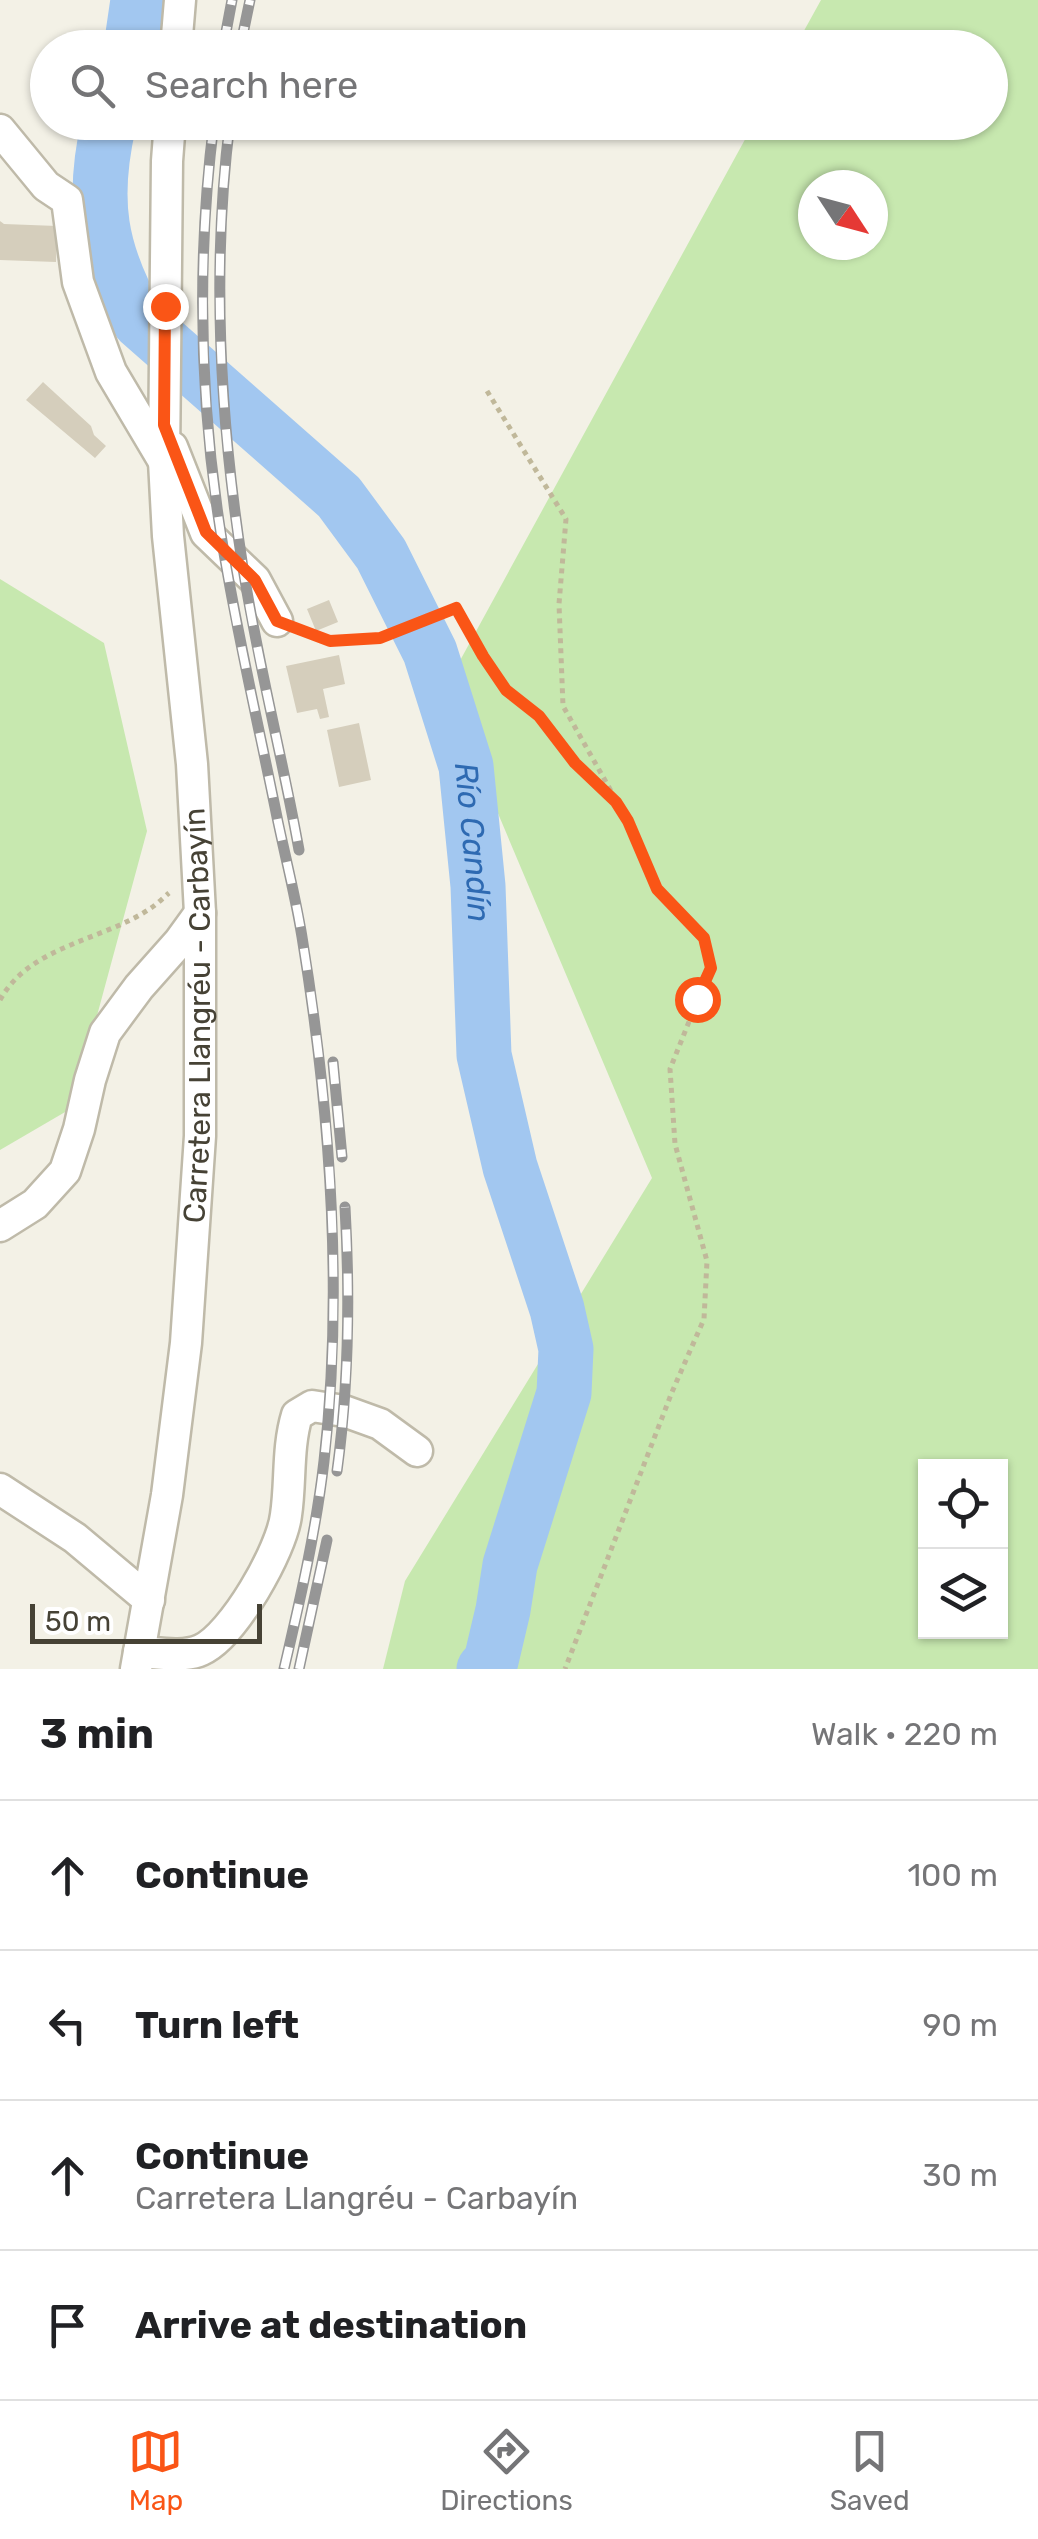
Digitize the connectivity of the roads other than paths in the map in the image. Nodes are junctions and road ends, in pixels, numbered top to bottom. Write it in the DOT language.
graph roads {
  1 [pos="180,0"];
  2 [pos="178,30"];
  3 [pos="0,130"];
  4 [pos="169,140"];
  5 [pos="164,415"];
  6 [pos="164,461"];
  7 [pos="277,621"];
  8 [pos="200,913"];
  9 [pos="0,1226"];
  10 [pos="417,1451"];
  11 [pos="0,1489"];
  12 [pos="149,1600"];
  13 [pos="137,1660"];
  1 -- 2 [label="street"];
  3 -- 6 [label="street"];
  4 -- 5 [label="street, Carretera Llangréu - Carbayín"];
  5 -- 6 [label="street, Carretera Llangréu - Carbayín"];
  5 -- 7 [label="street"];
  6 -- 8 [label="street, Carretera Llangréu - Carbayín"];
  8 -- 9 [label="street"];
  8 -- 12 [label="street, Carretera Llangréu - Carbayín"];
  10 -- 13 [label="street"];
  11 -- 12 [label="street"];
  12 -- 13 [label="street, Carretera Llangréu - Carbayín"];
}
